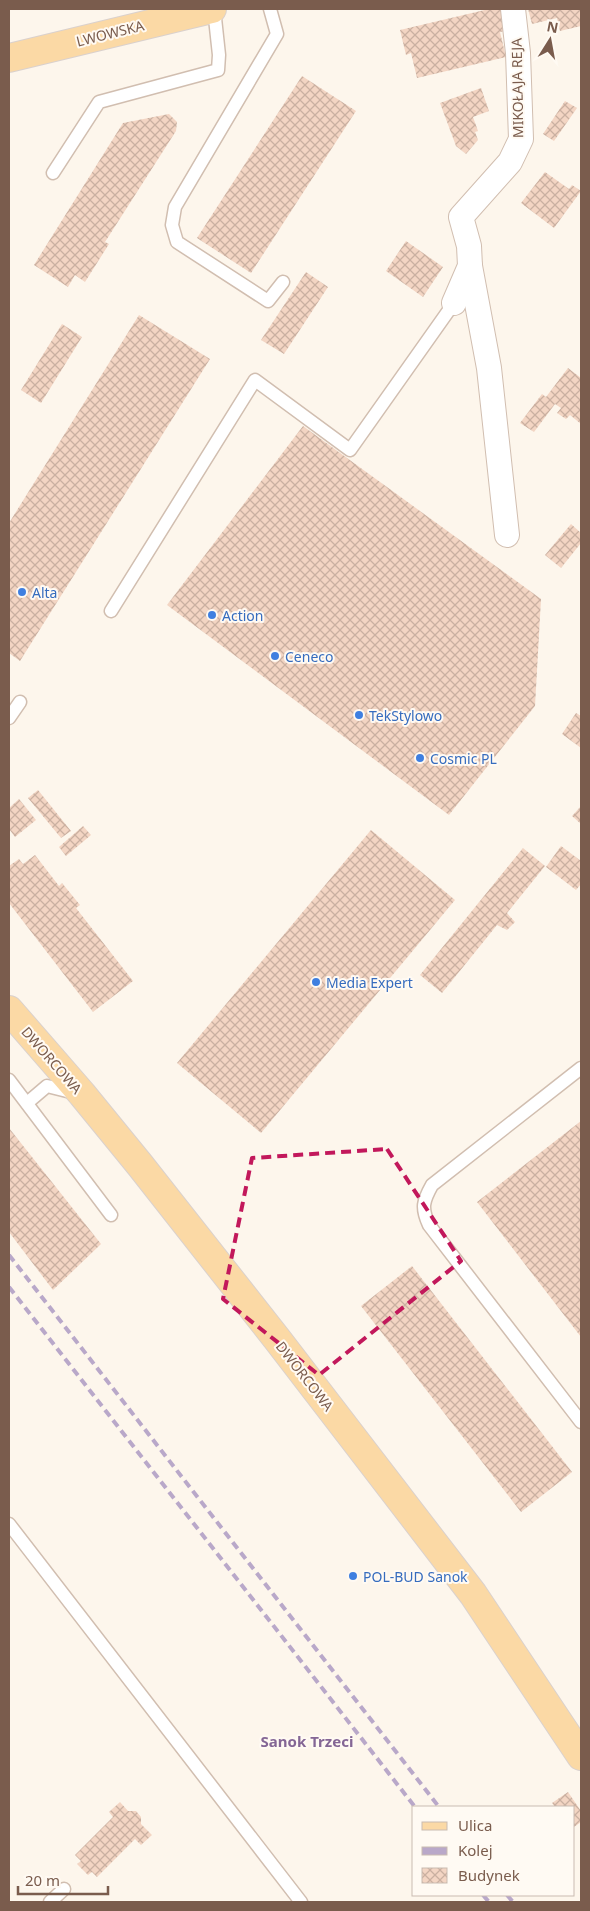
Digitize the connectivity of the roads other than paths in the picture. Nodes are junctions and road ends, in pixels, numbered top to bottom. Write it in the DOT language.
graph roads {
  1 [pos="213,9"];
  2 [pos="270,9"];
  3 [pos="513,9"];
  4 [pos="9,58"];
  5 [pos="53,173"];
  6 [pos="470,266"];
  7 [pos="283,282"];
  8 [pos="454,304"];
  9 [pos="507,535"];
  10 [pos="111,611"];
  11 [pos="20,702"];
  12 [pos="9,718"];
  13 [pos="9,1010"];
  14 [pos="581,1068"];
  15 [pos="9,1080"];
  16 [pos="82,1094"];
  17 [pos="27,1103"];
  18 [pos="111,1216"];
  19 [pos="581,1422"];
  20 [pos="9,1524"];
  21 [pos="581,1756"];
  22 [pos="64,1889"];
  23 [pos="50,1902"];
  24 [pos="301,1902"];
  1 -- 4 [label="main road, LWOWSKA"];
  1 -- 5 [label="lane"];
  2 -- 7 [label="lane"];
  3 -- 6 [label="street, MIKOŁAJA REJA"];
  6 -- 8 [label="street, MIKOŁAJA REJA"];
  6 -- 9 [label="street, MIKOŁAJA REJA"];
  8 -- 10 [label="lane"];
  11 -- 12 [label="lane"];
  13 -- 16 [label="main road, DWORCOWA"];
  14 -- 19 [label="lane"];
  15 -- 17 [label="lane"];
  16 -- 17 [label="lane"];
  16 -- 21 [label="main road, DWORCOWA"];
  17 -- 18 [label="lane"];
  20 -- 24 [label="lane"];
  22 -- 23 [label="lane"];
}
